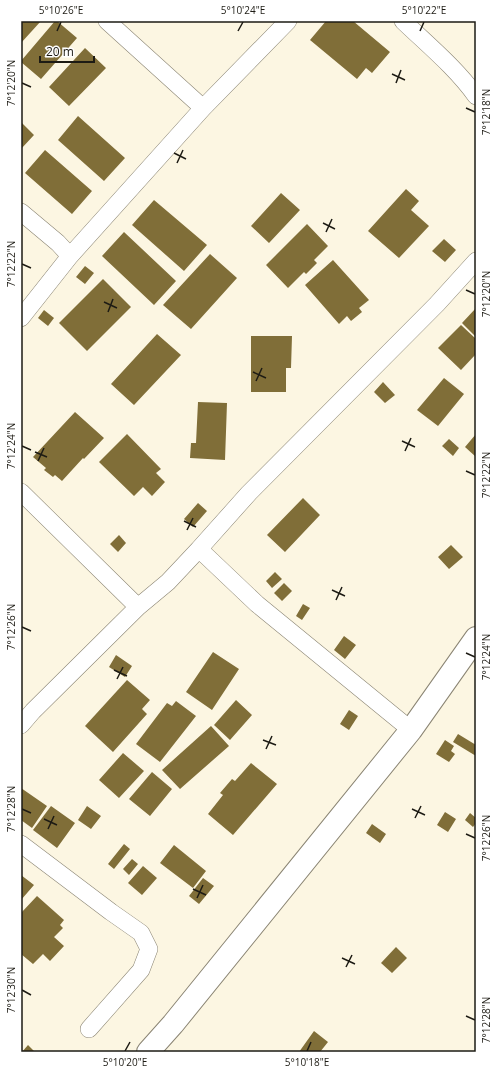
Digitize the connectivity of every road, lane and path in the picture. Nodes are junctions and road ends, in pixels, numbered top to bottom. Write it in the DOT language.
graph roads {
  1 [pos="107,21"];
  2 [pos="288,21"];
  3 [pos="403,21"];
  4 [pos="476,96"];
  5 [pos="203,108"];
  6 [pos="21,212"];
  7 [pos="70,256"];
  8 [pos="476,261"];
  9 [pos="21,318"];
  10 [pos="21,492"];
  11 [pos="199,549"];
  12 [pos="138,606"];
  13 [pos="476,638"];
  14 [pos="21,725"];
  15 [pos="411,730"];
  16 [pos="21,844"];
  17 [pos="89,1029"];
  18 [pos="148,1052"];
  1 -- 5 [label="street"];
  2 -- 5 [label="street"];
  3 -- 4 [label="street"];
  5 -- 7 [label="street"];
  6 -- 7 [label="street"];
  7 -- 9 [label="street"];
  8 -- 11 [label="street"];
  10 -- 12 [label="street"];
  11 -- 12 [label="street"];
  11 -- 15 [label="street"];
  12 -- 14 [label="street"];
  13 -- 15 [label="main road"];
  15 -- 18 [label="main road"];
  16 -- 17 [label="street"];
}
